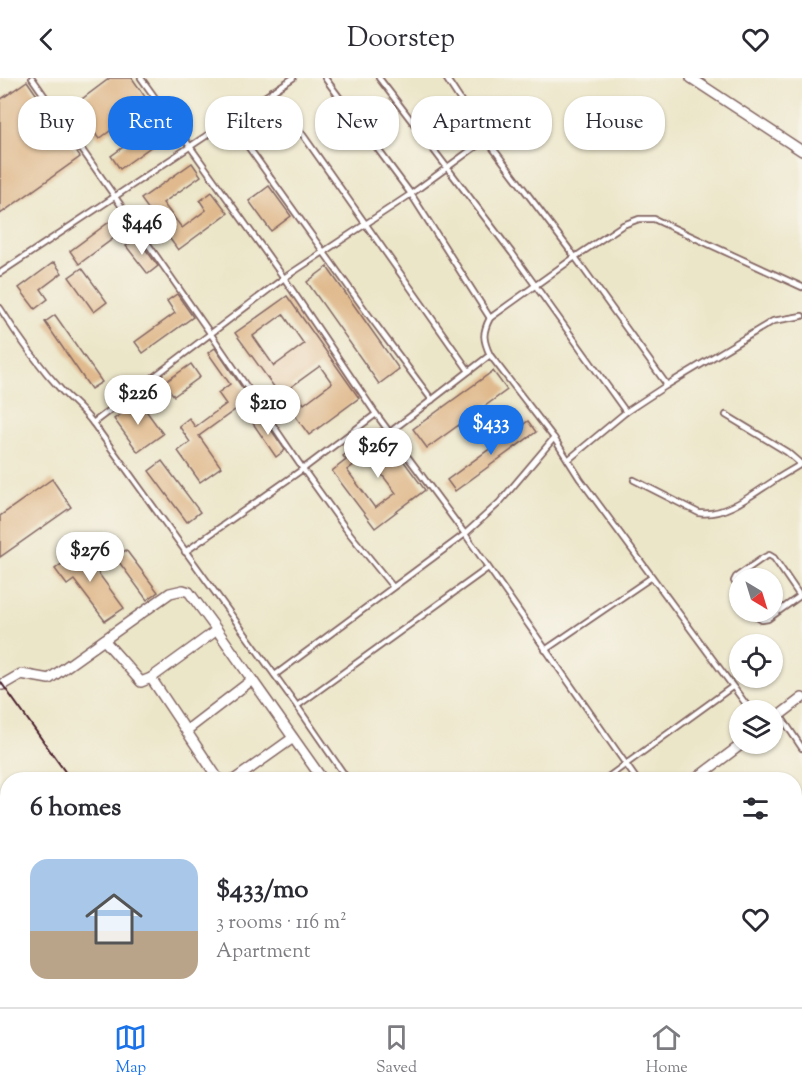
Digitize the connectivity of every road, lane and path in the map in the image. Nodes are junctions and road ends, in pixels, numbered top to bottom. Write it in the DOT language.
graph roads {
  1 [pos="32,78"];
  2 [pos="141,78"];
  3 [pos="293,78"];
  4 [pos="325,78"];
  5 [pos="379,78"];
  6 [pos="446,78"];
  7 [pos="691,78"];
  8 [pos="272,91"];
  9 [pos="154,96"];
  10 [pos="265,96"];
  11 [pos="458,96"];
  12 [pos="184,150"];
  13 [pos="193,150"];
  14 [pos="251,150"];
  15 [pos="471,150"];
  16 [pos="494,150"];
  17 [pos="802,151"];
  18 [pos="448,167"];
  19 [pos="411,194"];
  20 [pos="115,197"];
  21 [pos="367,223"];
  22 [pos="324,252"];
  23 [pos="575,257"];
  24 [pos="0,273"];
  25 [pos="284,278"];
  26 [pos="535,286"];
  27 [pos="802,286"];
  28 [pos="0,308"];
  29 [pos="802,316"];
  30 [pos="490,318"];
  31 [pos="210,333"];
  32 [pos="490,355"];
  33 [pos="469,371"];
  34 [pos="667,385"];
  35 [pos="432,400"];
  36 [pos="626,412"];
  37 [pos="376,414"];
  38 [pos="726,415"];
  39 [pos="93,423"];
  40 [pos="390,432"];
  41 [pos="554,438"];
  42 [pos="568,460"];
  43 [pos="802,464"];
  44 [pos="303,469"];
  45 [pos="634,480"];
  46 [pos="465,534"];
  47 [pos="185,552"];
  48 [pos="488,568"];
  49 [pos="749,568"];
  50 [pos="781,568"];
  51 [pos="783,571"];
  52 [pos="652,577"];
  53 [pos="393,587"];
  54 [pos="801,596"];
  55 [pos="783,609"];
  56 [pos="217,630"];
  57 [pos="104,640"];
  58 [pos="545,650"];
  59 [pos="275,675"];
  60 [pos="151,678"];
  61 [pos="252,680"];
  62 [pos="729,683"];
  63 [pos="0,684"];
  64 [pos="731,688"];
  65 [pos="733,688"];
  66 [pos="802,698"];
  67 [pos="742,700"];
  68 [pos="297,706"];
  69 [pos="783,713"];
  70 [pos="783,726"];
  71 [pos="187,730"];
  72 [pos="293,738"];
  73 [pos="802,748"];
  74 [pos="729,754"];
  75 [pos="626,764"];
  76 [pos="214,772"];
  77 [pos="245,772"];
  78 [pos="317,772"];
  79 [pos="342,772"];
  80 [pos="615,772"];
  81 [pos="632,772"];
  82 [pos="705,772"];
  1 -- 20 [label="lane"];
  2 -- 9 [label="lane"];
  3 -- 8 [label="lane"];
  4 -- 19 [label="lane"];
  5 -- 18 [label="lane"];
  6 -- 11 [label="lane"];
  7 -- 17 [label="street"];
  8 -- 10 [label="lane"];
  8 -- 21 [label="lane"];
  12 -- 20 [label="lane"];
  13 -- 25 [label="lane"];
  14 -- 22 [label="lane"];
  15 -- 18 [label="lane"];
  16 -- 23 [label="lane"];
  18 -- 19 [label="lane"];
  18 -- 26 [label="lane"];
  19 -- 21 [label="lane"];
  19 -- 30 [label="lane"];
  20 -- 24 [label="lane"];
  20 -- 31 [label="lane"];
  21 -- 22 [label="lane"];
  21 -- 33 [label="lane"];
  22 -- 25 [label="lane"];
  22 -- 35 [label="lane"];
  23 -- 26 [label="lane"];
  23 -- 27 [label="lane"];
  23 -- 34 [label="lane"];
  25 -- 31 [label="lane"];
  25 -- 37 [label="lane"];
  26 -- 30 [label="lane"];
  26 -- 36 [label="lane"];
  28 -- 39 [label="lane"];
  29 -- 34 [label="lane"];
  30 -- 32 [label="lane"];
  31 -- 39 [label="lane"];
  31 -- 44 [label="lane"];
  32 -- 33 [label="lane"];
  32 -- 41 [label="lane"];
  33 -- 35 [label="lane"];
  34 -- 36 [label="lane"];
  35 -- 40 [label="lane"];
  36 -- 42 [label="lane"];
  37 -- 40 [label="lane"];
  37 -- 44 [label="lane"];
  38 -- 43 [label="lane"];
  39 -- 47 [label="lane"];
  40 -- 46 [label="lane"];
  41 -- 42 [label="lane"];
  41 -- 46 [label="lane"];
  42 -- 52 [label="lane"];
  43 -- 45 [label="lane"];
  44 -- 47 [label="lane"];
  44 -- 53 [label="lane"];
  46 -- 48 [label="lane"];
  46 -- 53 [label="lane"];
  47 -- 59 [label="lane"];
  48 -- 58 [label="lane"];
  48 -- 68 [label="lane"];
  49 -- 50 [label="lane"];
  51 -- 54 [label="lane"];
  52 -- 58 [label="lane"];
  52 -- 62 [label="lane"];
  53 -- 59 [label="lane"];
  54 -- 55 [label="lane"];
  56 -- 57 [label="street"];
  56 -- 60 [label="street"];
  56 -- 61 [label="street"];
  57 -- 60 [label="street"];
  57 -- 63 [label="street"];
  58 -- 75 [label="lane"];
  59 -- 68 [label="lane"];
  60 -- 71 [label="street"];
  61 -- 71 [label="street"];
  61 -- 72 [label="street"];
  64 -- 75 [label="lane"];
  65 -- 67 [label="lane"];
  66 -- 69 [label="street"];
  68 -- 79 [label="lane"];
  70 -- 73 [label="lane"];
  71 -- 76 [label="street"];
  72 -- 77 [label="street"];
  72 -- 78 [label="street"];
  74 -- 82 [label="street"];
  75 -- 80 [label="lane"];
  75 -- 81 [label="lane"];
}
